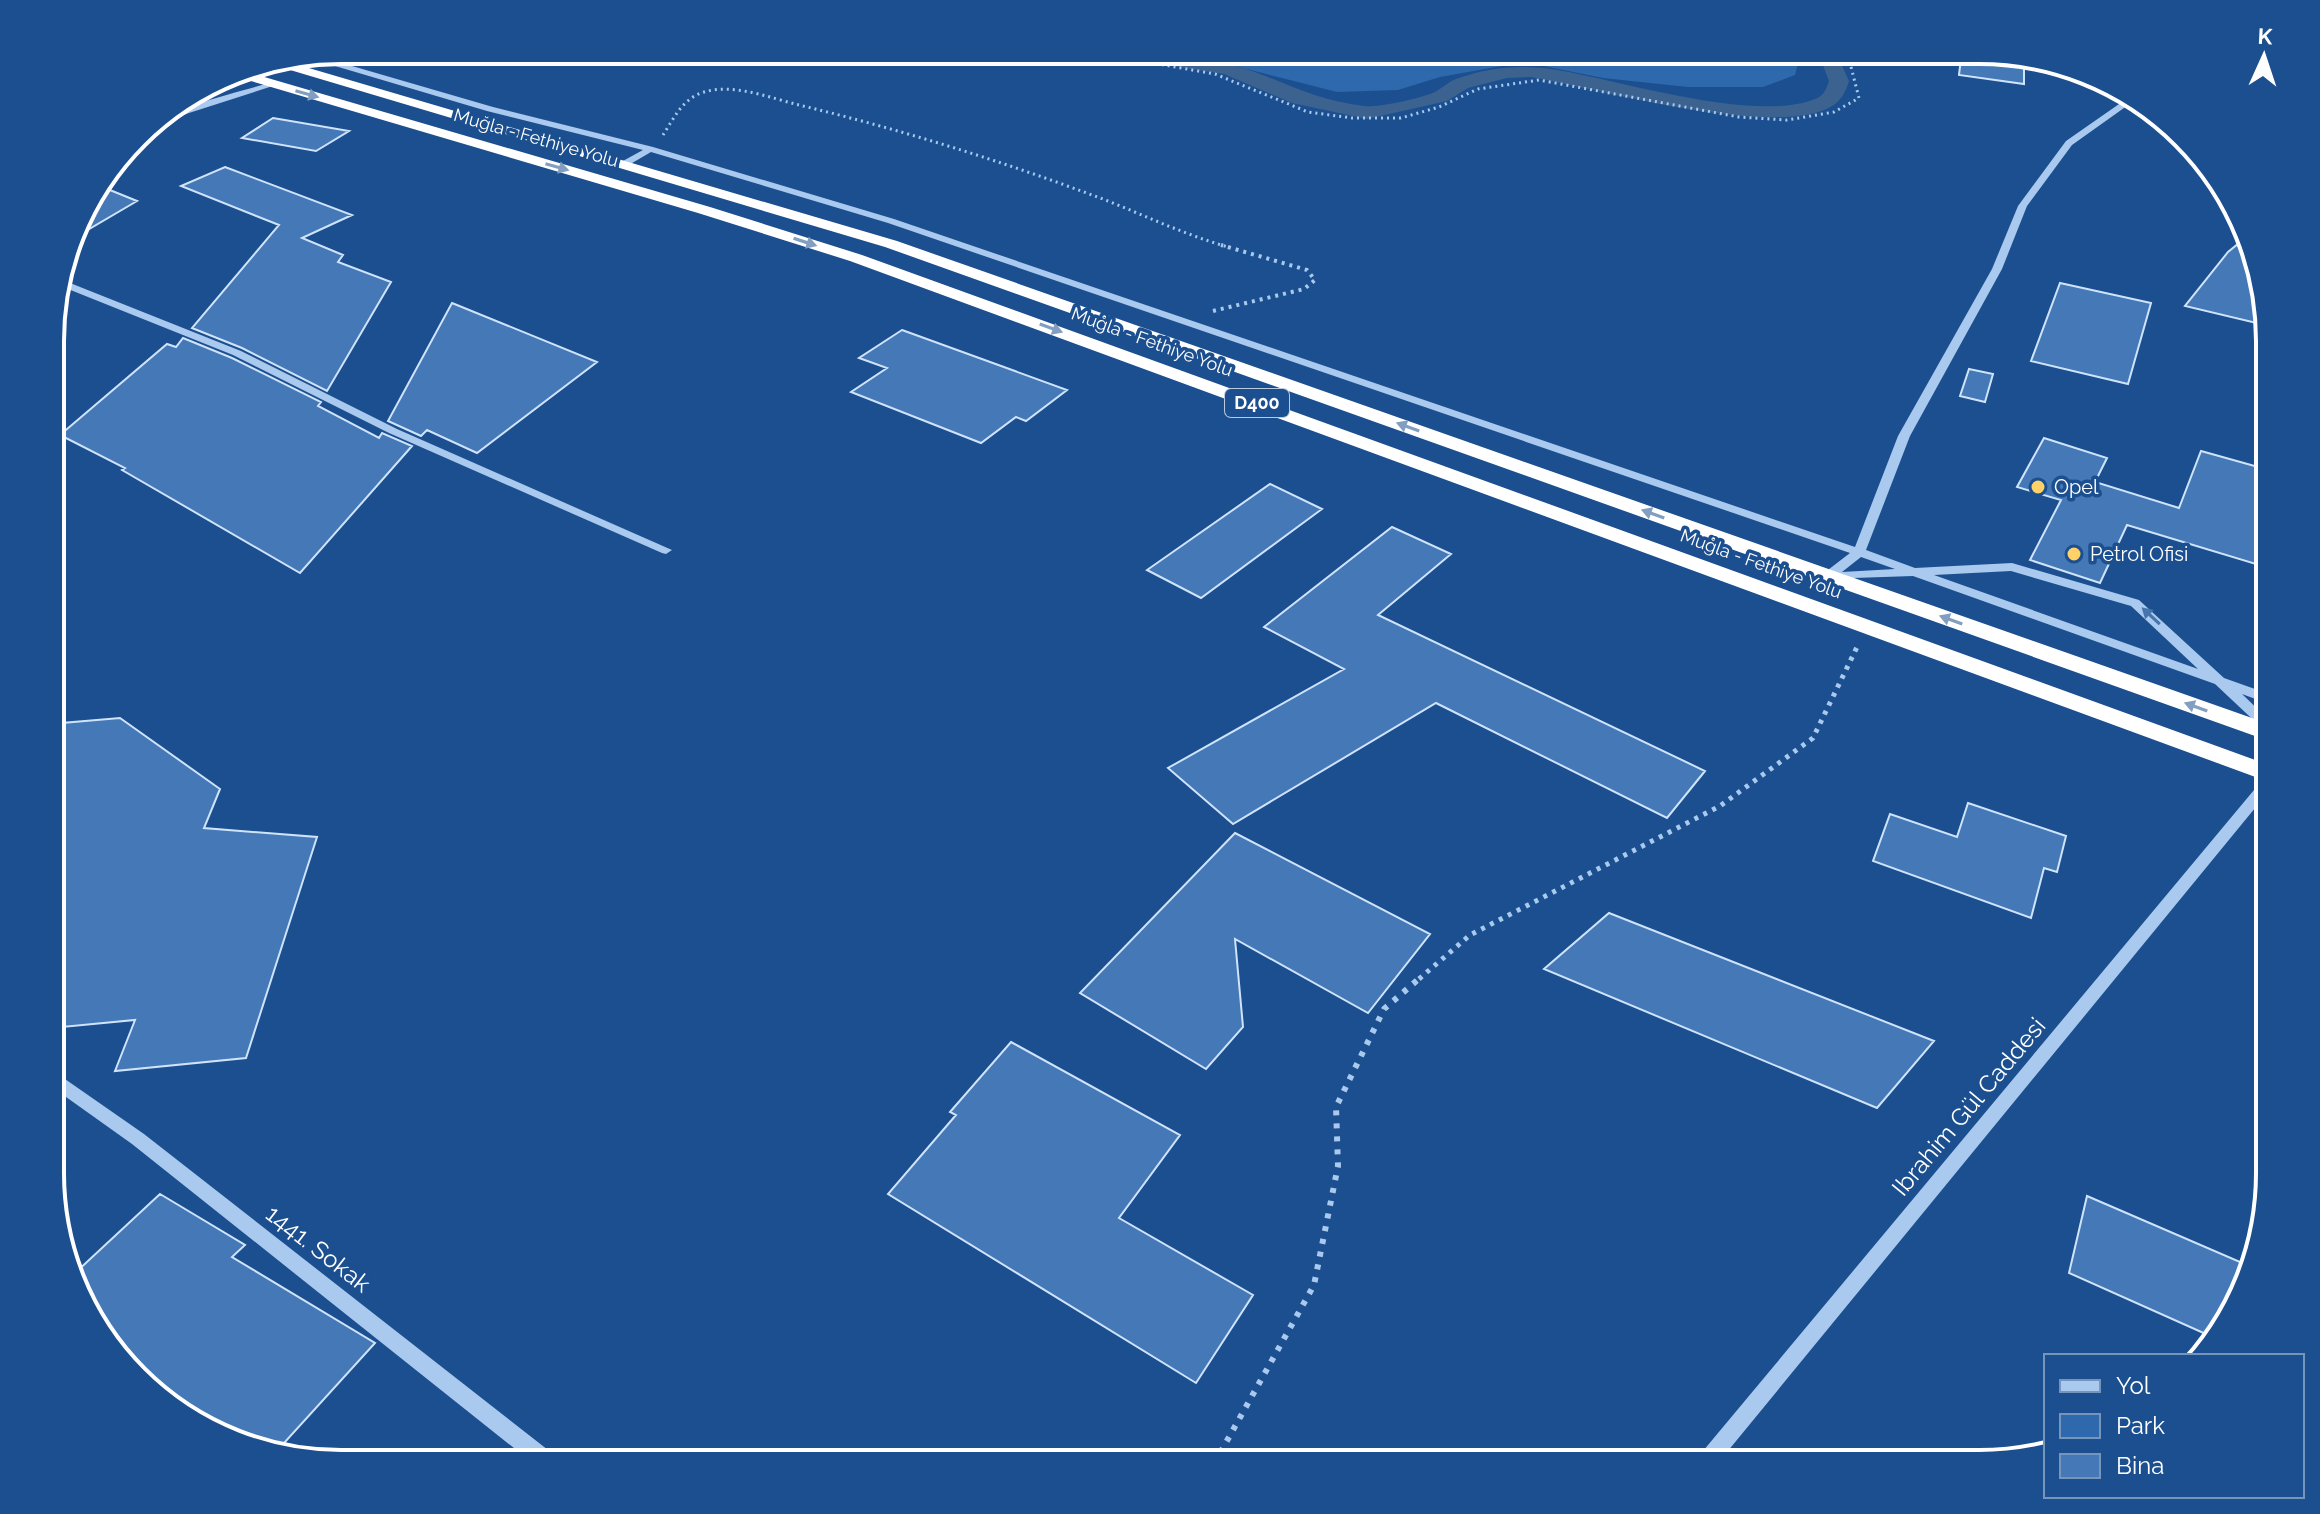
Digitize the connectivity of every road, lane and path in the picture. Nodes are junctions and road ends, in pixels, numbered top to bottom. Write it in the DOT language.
graph roads {
  1 [pos="348,64"];
  2 [pos="1158,64"];
  3 [pos="1850,64"];
  4 [pos="329,65"];
  5 [pos="293,68"];
  6 [pos="255,78"];
  7 [pos="336,80"];
  8 [pos="275,84"];
  9 [pos="2123,105"];
  10 [pos="189,110"];
  11 [pos="650,149"];
  12 [pos="624,164"];
  13 [pos="69,286"];
  14 [pos="1168,317"];
  15 [pos="666,550"];
  16 [pos="1859,552"];
  17 [pos="1915,572"];
  18 [pos="1828,576"];
  19 [pos="1867,626"];
  20 [pos="2221,681"];
  21 [pos="2255,694"];
  22 [pos="2255,714"];
  23 [pos="2255,728"];
  24 [pos="2255,769"];
  25 [pos="2255,799"];
  26 [pos="64,1086"];
  27 [pos="1222,1449"];
  28 [pos="1717,1449"];
  29 [pos="532,1450"];
  1 -- 11 [label="street"];
  2 -- 3 [label="path"];
  4 -- 7 [label="street"];
  5 -- 7 [label="highway, Muğla - Fethiye Yolu / D400"];
  6 -- 8 [label="highway, Muğla - Fethiye Yolu / D400"];
  7 -- 12 [label="highway, Muğla - Fethiye Yolu / D400"];
  8 -- 10 [label="street"];
  8 -- 19 [label="highway, Muğla - Fethiye Yolu / D400, one-way"];
  9 -- 16 [label="street"];
  11 -- 12 [label="street"];
  11 -- 14 [label="street"];
  11 -- 14 [label="path"];
  18 -- 12 [label="highway, Muğla - Fethiye Yolu / D400, one-way"];
  13 -- 15 [label="street"];
  14 -- 16 [label="street"];
  16 -- 17 [label="street"];
  16 -- 18 [label="street"];
  17 -- 18 [label="street"];
  17 -- 20 [label="street"];
  20 -- 17 [label="street, one-way"];
  23 -- 18 [label="highway, Muğla - Fethiye Yolu / D400, one-way"];
  19 -- 24 [label="highway, Muğla - Fethiye Yolu / D400"];
  19 -- 27 [label="path"];
  20 -- 21 [label="street"];
  20 -- 22 [label="street"];
  25 -- 28 [label="street, Ibrahim Gül Caddesi"];
  26 -- 29 [label="street, 1441. Sokak"];
}
